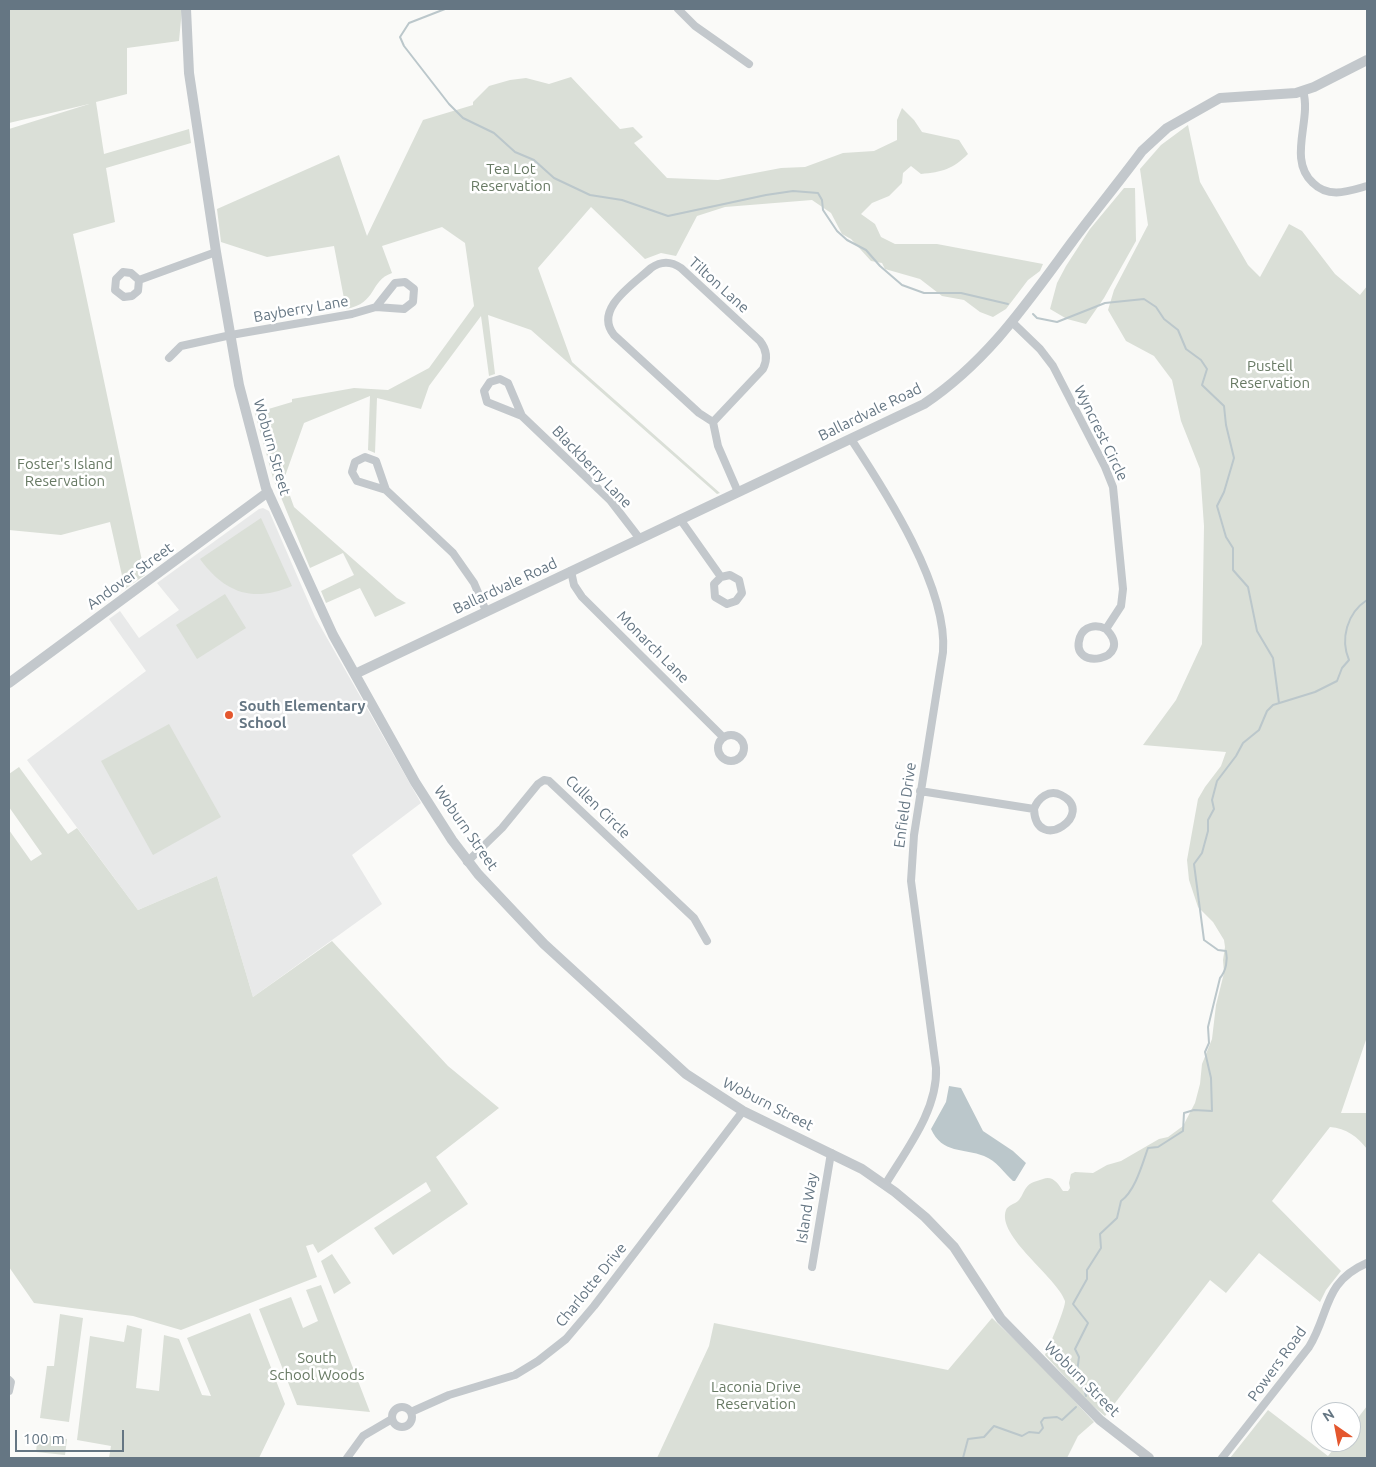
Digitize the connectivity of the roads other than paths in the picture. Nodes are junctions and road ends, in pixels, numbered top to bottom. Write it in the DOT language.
graph roads {
  1 [pos="186,9"];
  2 [pos="678,9"];
  3 [pos="1367,60"];
  4 [pos="749,64"];
  5 [pos="1303,91"];
  6 [pos="1367,186"];
  7 [pos="216,252"];
  8 [pos="139,280"];
  9 [pos="376,306"];
  10 [pos="1012,322"];
  11 [pos="231,336"];
  12 [pos="169,358"];
  13 [pos="522,416"];
  14 [pos="713,422"];
  15 [pos="852,439"];
  16 [pos="386,490"];
  17 [pos="268,492"];
  18 [pos="738,492"];
  19 [pos="680,519"];
  20 [pos="640,539"];
  21 [pos="571,571"];
  22 [pos="721,577"];
  23 [pos="486,611"];
  24 [pos="1106,629"];
  25 [pos="355,674"];
  26 [pos="9,683"];
  27 [pos="723,737"];
  28 [pos="920,791"];
  29 [pos="1034,809"];
  30 [pos="467,862"];
  31 [pos="707,941"];
  32 [pos="743,1111"];
  33 [pos="831,1153"];
  34 [pos="885,1185"];
  35 [pos="1367,1263"];
  36 [pos="812,1267"];
  37 [pos="9,1380"];
  38 [pos="9,1391"];
  39 [pos="411,1412"];
  40 [pos="392,1419"];
  41 [pos="347,1458"];
  42 [pos="1149,1458"];
  43 [pos="1222,1458"];
  1 -- 7 [label="street, Woburn Street"];
  2 -- 4 [label="street"];
  3 -- 5 [label="street, Ballardvale Road"];
  5 -- 6 [label="street"];
  5 -- 10 [label="street, Ballardvale Road"];
  7 -- 8 [label="street"];
  7 -- 11 [label="street, Woburn Street"];
  9 -- 9 [label="street, Bayberry Lane"];
  9 -- 11 [label="street, Bayberry Lane"];
  10 -- 15 [label="street, Ballardvale Road"];
  10 -- 24 [label="street, Wyncrest Circle"];
  11 -- 12 [label="street, Bayberry Lane"];
  11 -- 17 [label="street, Woburn Street"];
  13 -- 13 [label="street, Blackberry Lane"];
  13 -- 20 [label="street, Blackberry Lane"];
  14 -- 14 [label="street, Tilton Lane"];
  14 -- 18 [label="street"];
  15 -- 18 [label="street, Ballardvale Road"];
  15 -- 28 [label="street, Enfield Drive"];
  16 -- 16 [label="street"];
  16 -- 23 [label="street"];
  17 -- 25 [label="street, Woburn Street"];
  17 -- 26 [label="street, Andover Street"];
  18 -- 19 [label="street, Ballardvale Road"];
  19 -- 20 [label="street, Ballardvale Road"];
  19 -- 22 [label="street"];
  20 -- 21 [label="street, Ballardvale Road"];
  21 -- 23 [label="street, Ballardvale Road"];
  21 -- 27 [label="street, Monarch Lane"];
  23 -- 25 [label="street, Ballardvale Road"];
  24 -- 24 [label="street"];
  25 -- 30 [label="street, Woburn Street"];
  28 -- 29 [label="street"];
  28 -- 34 [label="street, Enfield Drive"];
  29 -- 29 [label="street"];
  30 -- 31 [label="street, Cullen Circle"];
  30 -- 32 [label="street, Woburn Street"];
  32 -- 33 [label="street, Woburn Street"];
  32 -- 39 [label="street, Charlotte Drive"];
  33 -- 34 [label="street, Woburn Street"];
  33 -- 36 [label="street, Island Way"];
  34 -- 42 [label="street, Woburn Street"];
  35 -- 43 [label="street, Powers Road"];
  37 -- 38 [label="street"];
  39 -- 40 [label="street, Charlotte Drive"];
  39 -- 40 [label="street, Charlotte Drive"];
  40 -- 41 [label="street, Charlotte Drive"];
}
